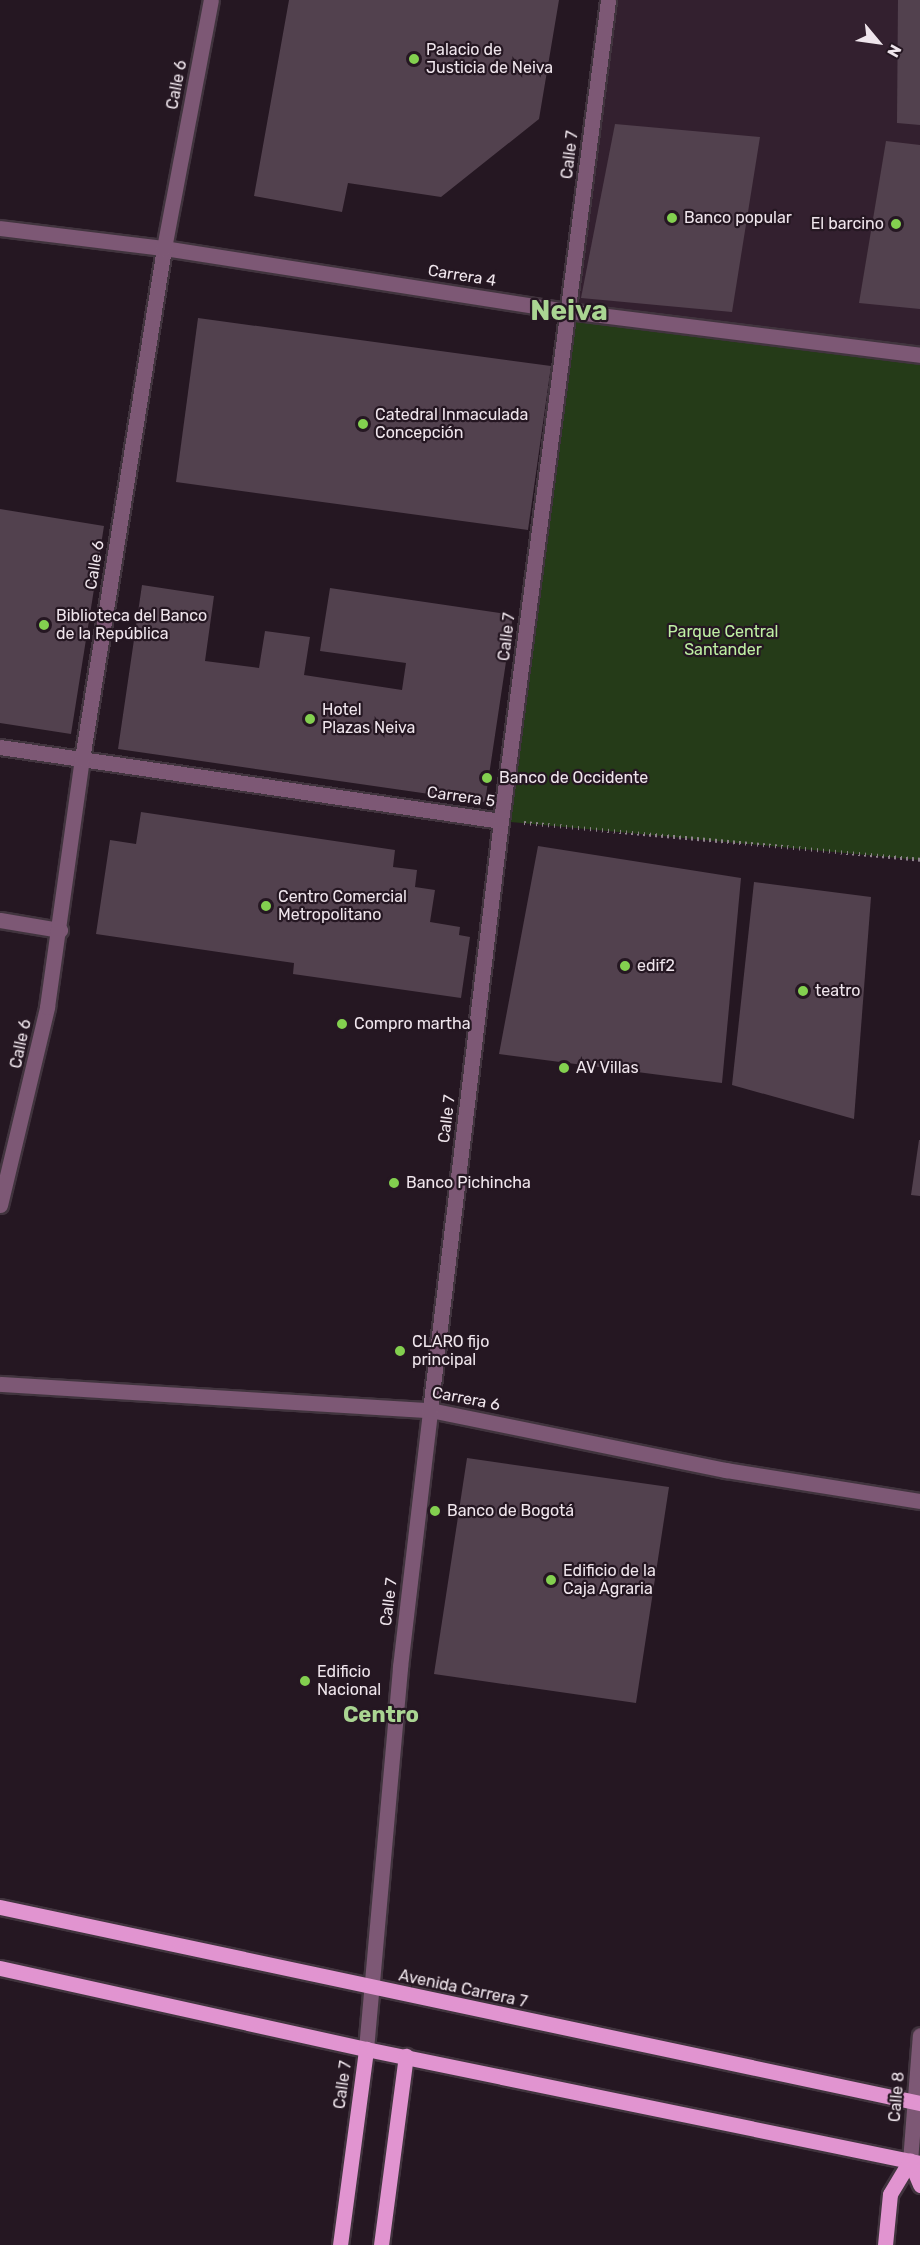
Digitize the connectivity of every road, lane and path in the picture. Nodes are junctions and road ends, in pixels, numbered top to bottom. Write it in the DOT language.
graph roads {
  1 [pos="211,0"];
  2 [pos="609,0"];
  3 [pos="0,228"];
  4 [pos="164,248"];
  5 [pos="568,311"];
  6 [pos="920,355"];
  7 [pos="0,747"];
  8 [pos="82,759"];
  9 [pos="501,821"];
  10 [pos="920,861"];
  11 [pos="0,920"];
  12 [pos="60,930"];
  13 [pos="0,1205"];
  14 [pos="0,1384"];
  15 [pos="430,1410"];
  16 [pos="920,1501"];
  17 [pos="0,1907"];
  18 [pos="0,1968"];
  19 [pos="371,1988"];
  20 [pos="920,2035"];
  21 [pos="366,2049"];
  22 [pos="406,2056"];
  23 [pos="918,2102"];
  24 [pos="915,2162"];
  25 [pos="920,2185"];
  26 [pos="340,2245"];
  27 [pos="381,2245"];
  28 [pos="885,2245"];
  1 -- 4 [label="street, Calle 6"];
  2 -- 5 [label="street, Calle 7"];
  3 -- 4 [label="street, Carrera 4"];
  4 -- 5 [label="street, Carrera 4"];
  4 -- 8 [label="street, Calle 6"];
  5 -- 6 [label="street, Carrera 4"];
  5 -- 9 [label="street, Calle 7"];
  7 -- 8 [label="street, Carrera 5"];
  8 -- 9 [label="street, Carrera 5"];
  8 -- 12 [label="street, Calle 6"];
  9 -- 10 [label="path, Carrera 5"];
  9 -- 15 [label="street, Calle 7"];
  11 -- 12 [label="street"];
  12 -- 13 [label="street, Calle 6"];
  14 -- 15 [label="street, Carrera 6"];
  15 -- 16 [label="street, Carrera 6"];
  15 -- 19 [label="street, Calle 7"];
  17 -- 19 [label="main road, Avenida Carrera 7"];
  18 -- 21 [label="main road"];
  19 -- 21 [label="street, Calle 7"];
  19 -- 23 [label="main road, Avenida Carrera 7"];
  20 -- 23 [label="street, Calle 8"];
  21 -- 22 [label="main road"];
  21 -- 26 [label="main road, Calle 7"];
  22 -- 24 [label="main road"];
  22 -- 27 [label="main road"];
  23 -- 24 [label="street, Calle 8"];
  24 -- 25 [label="main road, Calle 8"];
  24 -- 28 [label="main road, Calle 8"];
}
